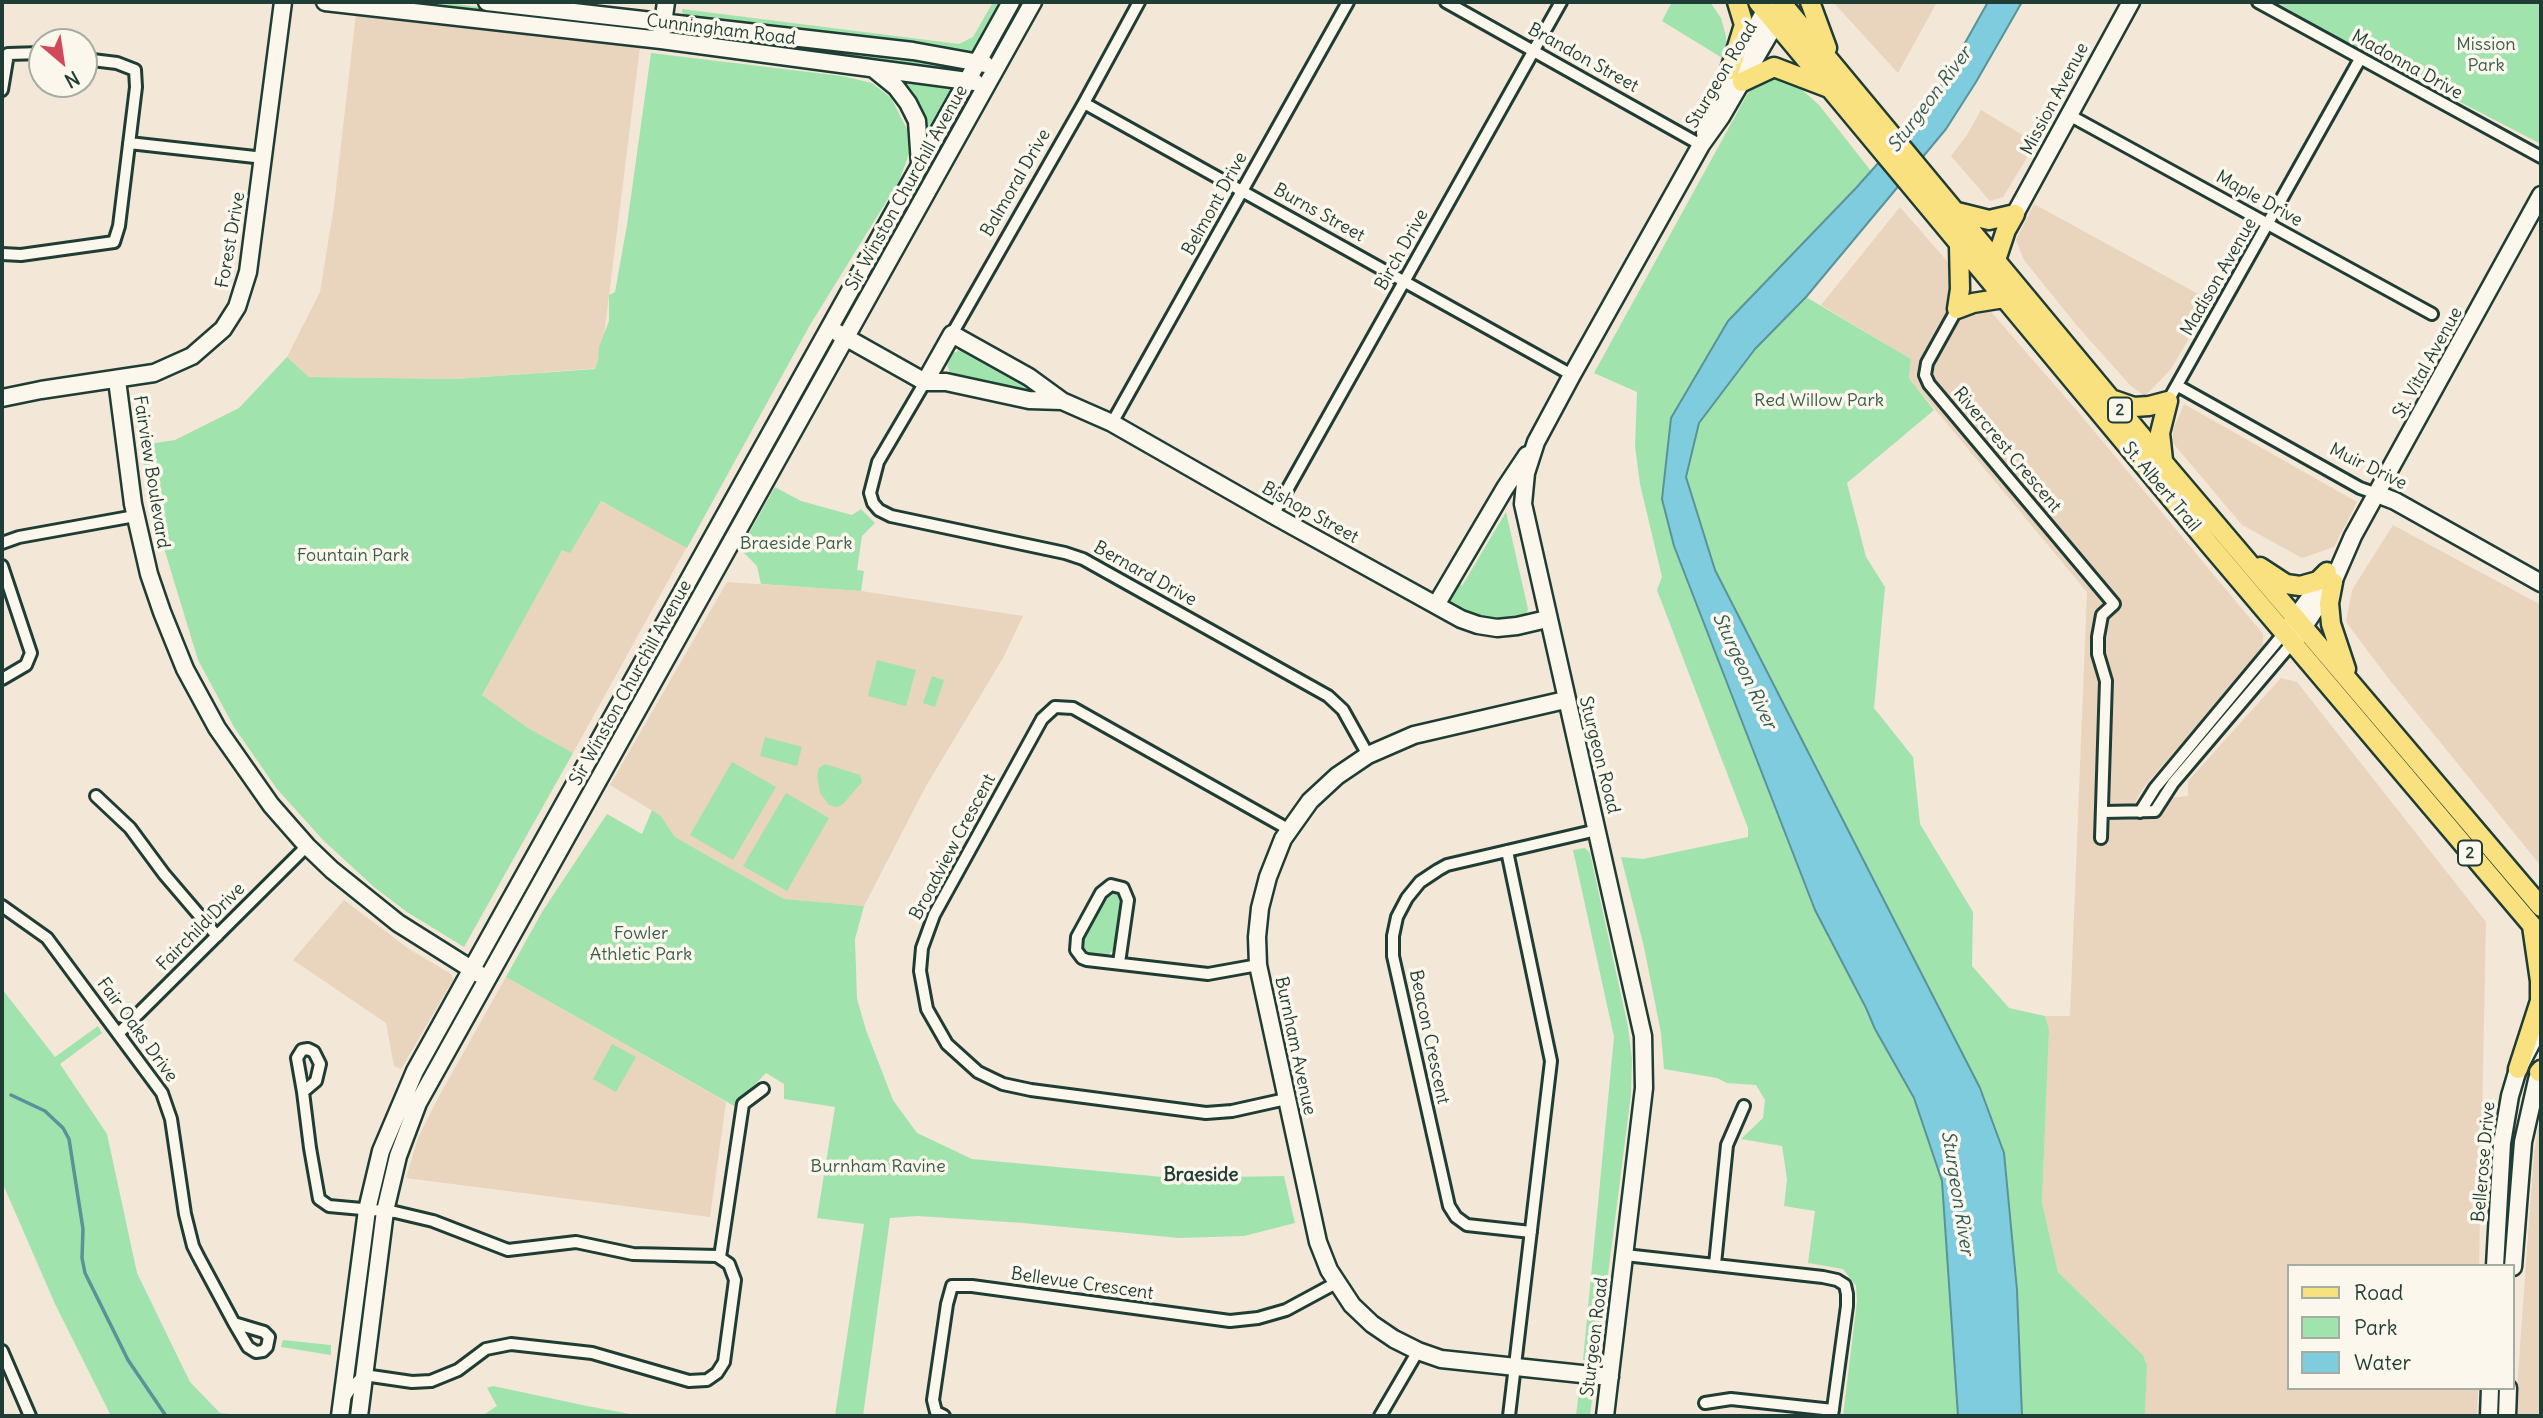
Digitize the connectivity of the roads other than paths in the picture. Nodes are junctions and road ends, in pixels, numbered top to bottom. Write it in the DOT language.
graph roads {
  1 [pos="284,2"];
  2 [pos="325,2"];
  3 [pos="487,2"];
  4 [pos="666,2"];
  5 [pos="1011,2"];
  6 [pos="1033,2"];
  7 [pos="1139,2"];
  8 [pos="1348,2"];
  9 [pos="1446,2"];
  10 [pos="1561,2"];
  11 [pos="1737,2"];
  12 [pos="1810,2"];
  13 [pos="2131,2"];
  14 [pos="2258,2"];
  15 [pos="1775,7"];
  16 [pos="663,22"];
  17 [pos="661,40"];
  18 [pos="1534,50"];
  19 [pos="28,53"];
  20 [pos="2360,60"];
  21 [pos="98,61"];
  22 [pos="977,62"];
  23 [pos="1834,65"];
  24 [pos="998,66"];
  25 [pos="873,69"];
  26 [pos="1736,76"];
  27 [pos="967,81"];
  28 [pos="988,83"];
  29 [pos="1829,88"];
  30 [pos="2,90"];
  31 [pos="1084,103"];
  32 [pos="2068,115"];
  33 [pos="129,143"];
  34 [pos="1701,145"];
  35 [pos="2541,157"];
  36 [pos="264,158"];
  37 [pos="920,168"];
  38 [pos="1243,190"];
  39 [pos="2541,195"];
  40 [pos="1956,212"];
  41 [pos="2015,214"];
  42 [pos="2270,224"];
  43 [pos="1959,245"];
  44 [pos="2,254"];
  45 [pos="1996,260"];
  46 [pos="1405,280"];
  47 [pos="2004,298"];
  48 [pos="1957,309"];
  49 [pos="2432,314"];
  50 [pos="829,329"];
  51 [pos="952,334"];
  52 [pos="846,338"];
  53 [pos="1572,375"];
  54 [pos="117,380"];
  55 [pos="925,382"];
  56 [pos="2178,386"];
  57 [pos="2,398"];
  58 [pos="2111,399"];
  59 [pos="1062,401"];
  60 [pos="2168,401"];
  61 [pos="1112,423"];
  62 [pos="1536,442"];
  63 [pos="2164,463"];
  64 [pos="2377,494"];
  65 [pos="1273,515"];
  66 [pos="135,516"];
  67 [pos="2,542"];
  68 [pos="2245,558"];
  69 [pos="2,566"];
  70 [pos="2330,577"];
  71 [pos="2541,583"];
  72 [pos="1436,605"];
  73 [pos="1547,619"];
  74 [pos="2300,623"];
  75 [pos="2288,638"];
  76 [pos="2,679"];
  77 [pos="2353,685"];
  78 [pos="1565,700"];
  79 [pos="2208,724"];
  80 [pos="2222,728"];
  81 [pos="1368,755"];
  82 [pos="96,796"];
  83 [pos="2103,812"];
  84 [pos="2140,812"];
  85 [pos="1288,829"];
  86 [pos="1597,830"];
  87 [pos="2101,838"];
  88 [pos="307,846"];
  89 [pos="1507,851"];
  90 [pos="2,905"];
  91 [pos="2541,908"];
  92 [pos="2537,931"];
  93 [pos="217,936"];
  94 [pos="1119,963"];
  95 [pos="1258,965"];
  96 [pos="471,970"];
  97 [pos="487,979"];
  98 [pos="2541,1028"];
  99 [pos="119,1032"];
  100 [pos="2518,1069"];
  101 [pos="2541,1070"];
  102 [pos="763,1090"];
  103 [pos="303,1092"];
  104 [pos="1286,1099"];
  105 [pos="1744,1106"];
  106 [pos="367,1210"];
  107 [pos="385,1211"];
  108 [pos="1531,1232"];
  109 [pos="1625,1255"];
  110 [pos="720,1257"];
  111 [pos="1715,1264"];
  112 [pos="2495,1264"];
  113 [pos="2513,1264"];
  114 [pos="1336,1283"];
  115 [pos="234,1323"];
  116 [pos="2,1351"];
  117 [pos="1418,1351"];
  118 [pos="1516,1367"];
  119 [pos="364,1375"];
  120 [pos="1610,1377"];
  121 [pos="2490,1390"];
  122 [pos="2508,1390"];
  123 [pos="1705,1403"];
  124 [pos="341,1409"];
  125 [pos="1832,1413"];
  126 [pos="30,1416"];
  127 [pos="359,1416"];
  128 [pos="944,1416"];
  129 [pos="1380,1416"];
  130 [pos="1509,1416"];
  131 [pos="1605,1416"];
  132 [pos="2489,1416"];
  133 [pos="2507,1416"];
  1 -- 36 [label="main road, Forest Drive"];
  2 -- 17 [label="main road, Cunningham Road"];
  3 -- 16 [label="main road, Cunningham Road"];
  4 -- 16 [label="main road"];
  5 -- 22 [label="main road, Sir Winston Churchill Avenue"];
  6 -- 24 [label="main road, Sir Winston Churchill Avenue"];
  7 -- 31 [label="street, Balmoral Drive"];
  8 -- 38 [label="street, Belmont Drive"];
  9 -- 18 [label="street, Brandon Street"];
  10 -- 18 [label="street, Birch Drive"];
  11 -- 26 [label="main road"];
  12 -- 23 [label="main road"];
  13 -- 32 [label="main road, Mission Avenue"];
  14 -- 20 [label="street, Madonna Drive"];
  15 -- 23 [label="main road, St. Albert Trail / 2"];
  15 -- 26 [label="main road, Sturgeon Road"];
  15 -- 29 [label="main road, St. Albert Trail / 2"];
  16 -- 17 [label="main road"];
  16 -- 22 [label="main road, Cunningham Road"];
  17 -- 25 [label="main road, Cunningham Road"];
  18 -- 34 [label="street, Brandon Street"];
  18 -- 46 [label="street, Birch Drive"];
  19 -- 30 [label="street"];
  20 -- 35 [label="street, Madonna Drive"];
  20 -- 42 [label="street, Madison Avenue"];
  21 -- 33 [label="street"];
  22 -- 24 [label="main road, Cunningham Road"];
  22 -- 27 [label="main road, Sir Winston Churchill Avenue"];
  23 -- 40 [label="main road, St. Albert Trail / 2"];
  24 -- 28 [label="main road, Sir Winston Churchill Avenue"];
  25 -- 27 [label="main road, Cunningham Road"];
  25 -- 37 [label="main road"];
  26 -- 29 [label="main road"];
  26 -- 34 [label="main road, Sturgeon Road"];
  27 -- 28 [label="main road, Cunningham Road"];
  27 -- 37 [label="main road, Sir Winston Churchill Avenue"];
  28 -- 52 [label="main road, Sir Winston Churchill Avenue"];
  29 -- 43 [label="main road, St. Albert Trail / 2"];
  31 -- 38 [label="street, Burns Street"];
  31 -- 51 [label="street, Balmoral Drive"];
  32 -- 41 [label="main road, Mission Avenue"];
  32 -- 42 [label="street, Maple Drive"];
  33 -- 36 [label="street"];
  33 -- 44 [label="street"];
  34 -- 53 [label="main road, Sturgeon Road"];
  36 -- 54 [label="main road, Forest Drive"];
  37 -- 50 [label="main road, Sir Winston Churchill Avenue"];
  38 -- 46 [label="street, Burns Street"];
  38 -- 61 [label="street, Belmont Drive"];
  39 -- 64 [label="main road, St. Vital Avenue"];
  40 -- 41 [label="main road"];
  40 -- 45 [label="main road, St. Albert Trail / 2"];
  41 -- 45 [label="main road"];
  42 -- 49 [label="street, Maple Drive"];
  42 -- 56 [label="street, Madison Avenue"];
  43 -- 47 [label="main road, St. Albert Trail / 2"];
  43 -- 48 [label="main road"];
  45 -- 58 [label="main road, St. Albert Trail / 2"];
  46 -- 53 [label="street, Burns Street"];
  46 -- 65 [label="street, Birch Drive"];
  47 -- 48 [label="main road"];
  47 -- 75 [label="main road, St. Albert Trail / 2"];
  48 -- 83 [label="street, Rivercrest Crescent"];
  50 -- 52 [label="main road, Bishop Street"];
  50 -- 96 [label="main road, Sir Winston Churchill Avenue"];
  51 -- 55 [label="main road, Balmoral Drive"];
  51 -- 59 [label="main road, Bishop Street"];
  52 -- 55 [label="main road, Bishop Street"];
  52 -- 97 [label="main road, Sir Winston Churchill Avenue"];
  53 -- 62 [label="main road, Sturgeon Road"];
  54 -- 57 [label="main road, Forest Drive"];
  54 -- 66 [label="main road, Fairview Boulevard"];
  55 -- 59 [label="main road, Bishop Street"];
  55 -- 81 [label="street, Bernard Drive"];
  56 -- 60 [label="street, Madison Avenue"];
  56 -- 64 [label="street, Muir Drive"];
  58 -- 60 [label="main road"];
  58 -- 63 [label="main road, St. Albert Trail / 2"];
  59 -- 61 [label="main road, Bishop Street"];
  60 -- 63 [label="main road"];
  61 -- 65 [label="main road, Bishop Street"];
  62 -- 72 [label="main road"];
  62 -- 73 [label="main road, Sturgeon Road"];
  63 -- 68 [label="main road, St. Albert Trail / 2"];
  64 -- 70 [label="main road, St. Vital Avenue"];
  64 -- 71 [label="main road, Muir Drive"];
  65 -- 72 [label="main road, Bishop Street"];
  66 -- 67 [label="street"];
  66 -- 88 [label="main road, Fairview Boulevard"];
  68 -- 70 [label="main road"];
  68 -- 74 [label="main road, St. Albert Trail / 2"];
  69 -- 76 [label="street"];
  70 -- 74 [label="main road, St. Vital Avenue"];
  70 -- 77 [label="main road"];
  72 -- 73 [label="main road, Bishop Street"];
  73 -- 78 [label="main road, Sturgeon Road"];
  74 -- 75 [label="main road, St. Vital Avenue"];
  74 -- 77 [label="main road, St. Albert Trail / 2"];
  75 -- 79 [label="street"];
  75 -- 80 [label="street"];
  75 -- 92 [label="main road, St. Albert Trail / 2"];
  77 -- 91 [label="main road, St. Albert Trail / 2"];
  78 -- 81 [label="main road, Burnham Avenue"];
  78 -- 86 [label="main road, Sturgeon Road"];
  79 -- 80 [label="street"];
  79 -- 84 [label="street"];
  80 -- 84 [label="street"];
  81 -- 85 [label="main road, Burnham Avenue"];
  82 -- 93 [label="street"];
  83 -- 84 [label="street"];
  83 -- 87 [label="street"];
  85 -- 95 [label="main road, Burnham Avenue"];
  85 -- 104 [label="street, Broadview Crescent"];
  86 -- 89 [label="street, Beacon Crescent"];
  86 -- 109 [label="main road, Sturgeon Road"];
  88 -- 93 [label="street, Fairchild Drive"];
  88 -- 96 [label="main road, Fairview Boulevard"];
  89 -- 108 [label="street"];
  89 -- 108 [label="street, Beacon Crescent"];
  90 -- 99 [label="street, Fair Oaks Drive"];
  92 -- 100 [label="main road"];
  93 -- 99 [label="street, Fairchild Drive"];
  94 -- 94 [label="street"];
  94 -- 95 [label="street"];
  95 -- 104 [label="main road, Burnham Avenue"];
  96 -- 97 [label="main road, Fairview Boulevard"];
  96 -- 106 [label="main road, Sir Winston Churchill Avenue"];
  97 -- 107 [label="main road, Sir Winston Churchill Avenue"];
  98 -- 100 [label="main road, Bellerose Drive"];
  99 -- 115 [label="street, Fair Oaks Drive"];
  100 -- 112 [label="main road, Bellerose Drive"];
  101 -- 113 [label="main road"];
  102 -- 110 [label="street"];
  103 -- 106 [label="street"];
  104 -- 114 [label="main road, Burnham Avenue"];
  105 -- 111 [label="street"];
  106 -- 107 [label="street"];
  106 -- 124 [label="main road, Sir Winston Churchill Avenue"];
  107 -- 110 [label="street"];
  107 -- 119 [label="main road, Sir Winston Churchill Avenue"];
  108 -- 118 [label="street"];
  109 -- 111 [label="street"];
  109 -- 120 [label="main road, Sturgeon Road"];
  110 -- 119 [label="street"];
  111 -- 125 [label="street"];
  114 -- 117 [label="main road, Burnham Avenue"];
  114 -- 128 [label="street, Bellevue Crescent"];
  116 -- 126 [label="street"];
  117 -- 118 [label="main road, Burnham Avenue"];
  117 -- 129 [label="street"];
  118 -- 120 [label="main road, Burnham Avenue"];
  118 -- 130 [label="street"];
  119 -- 124 [label="street"];
  119 -- 127 [label="main road, Sir Winston Churchill Avenue"];
  120 -- 131 [label="main road, Sturgeon Road"];
  121 -- 132 [label="main road"];
  122 -- 133 [label="main road"];
  123 -- 125 [label="street"];
}
